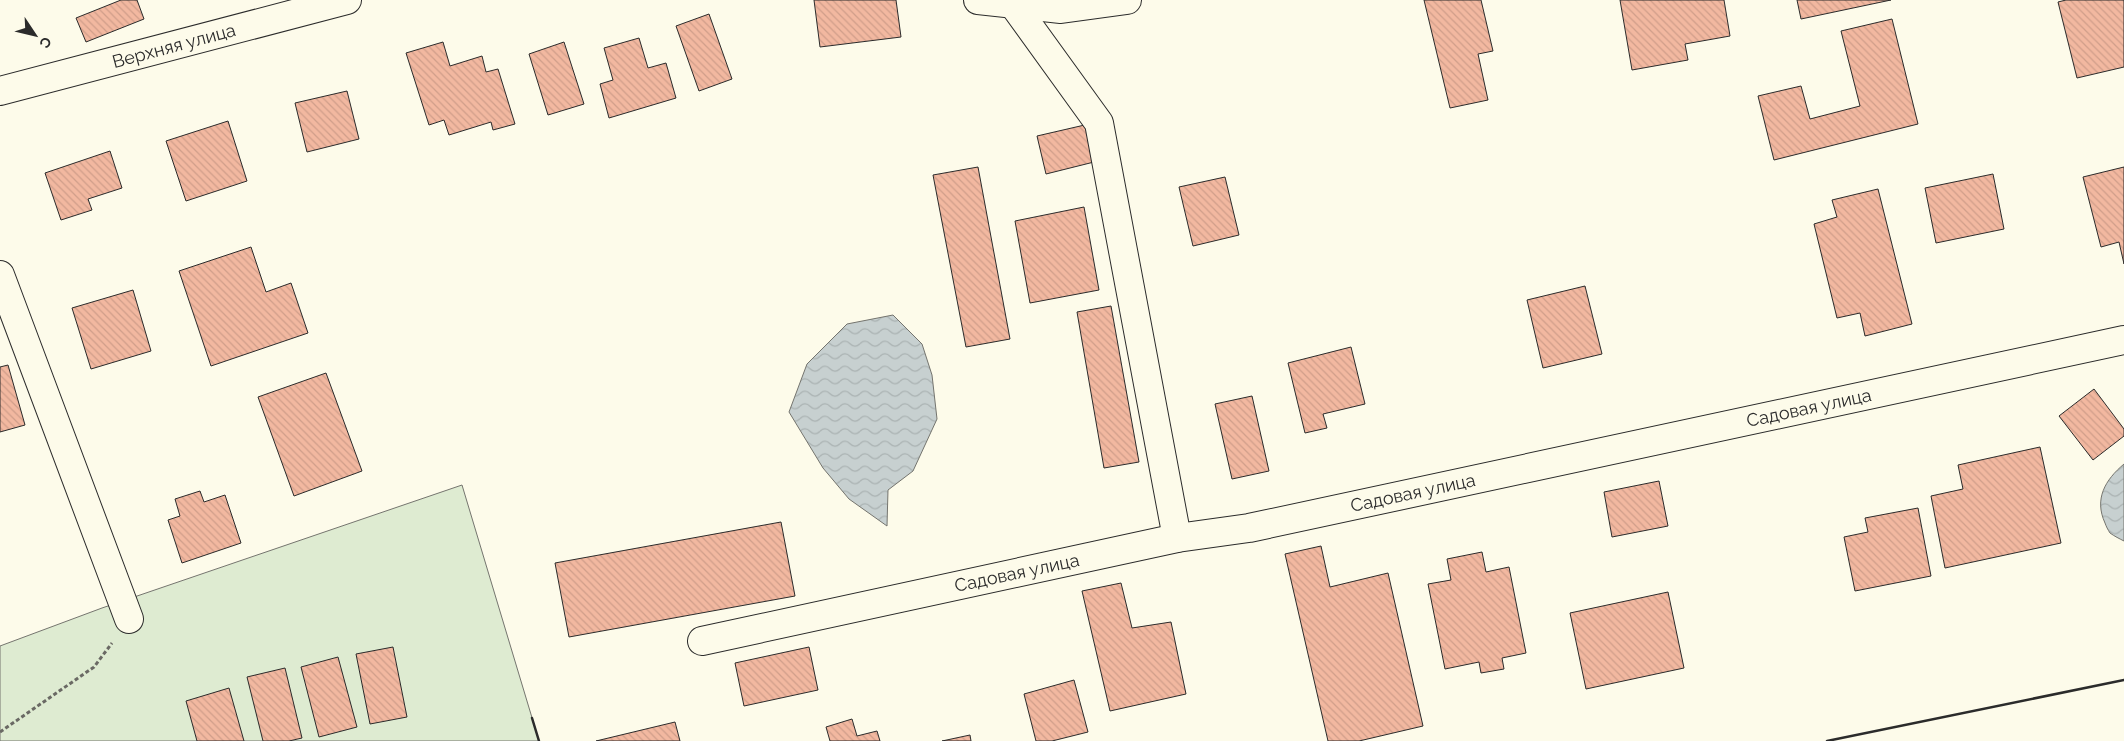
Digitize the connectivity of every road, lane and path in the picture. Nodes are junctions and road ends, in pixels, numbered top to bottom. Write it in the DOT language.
graph roads {
  1 [pos="347,0"];
  2 [pos="978,0"];
  3 [pos="1127,0"];
  4 [pos="1013,4"];
  5 [pos="0,91"];
  6 [pos="0,275"];
  7 [pos="2124,340"];
  8 [pos="1177,538"];
  9 [pos="129,619"];
  10 [pos="702,642"];
  11 [pos="0,732"];
  1 -- 5 [label="street, Верхняя улица"];
  2 -- 4 [label="street"];
  3 -- 4 [label="street"];
  4 -- 8 [label="street"];
  6 -- 9 [label="street"];
  7 -- 8 [label="street, Садовая улица"];
  8 -- 10 [label="street, Садовая улица"];
  9 -- 11 [label="path"];
}
